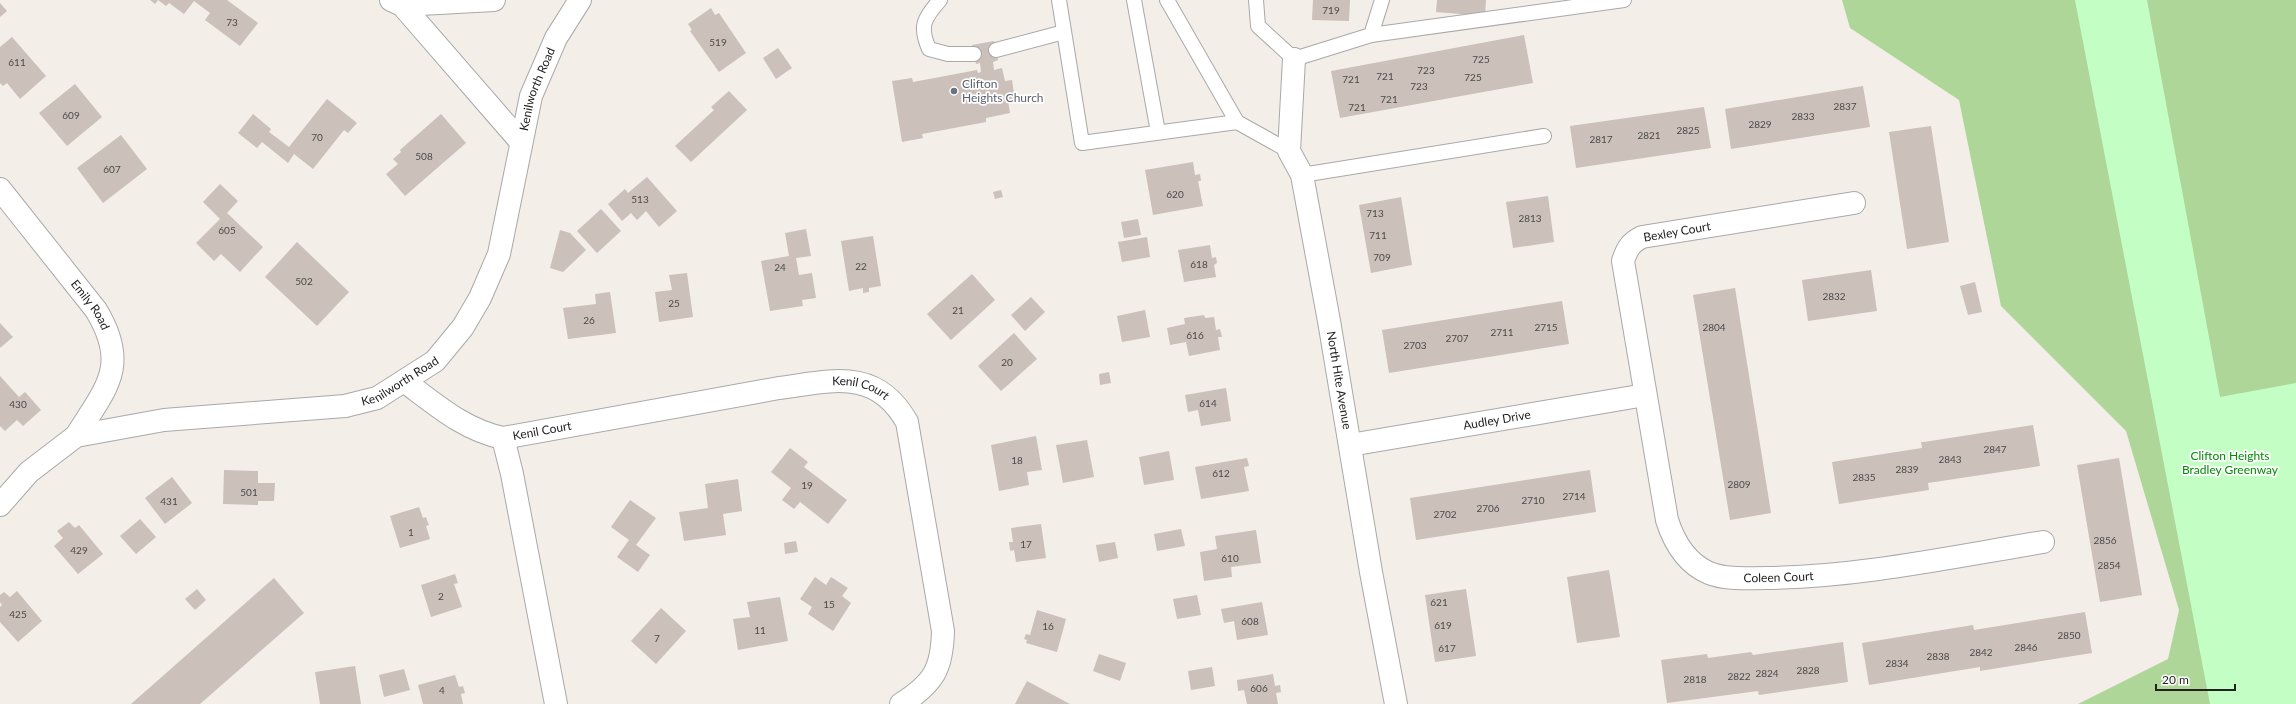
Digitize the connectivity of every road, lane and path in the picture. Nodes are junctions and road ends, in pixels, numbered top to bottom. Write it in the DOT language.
graph roads {
  1 [pos="494,0"];
  2 [pos="580,0"];
  3 [pos="940,0"];
  4 [pos="1059,0"];
  5 [pos="1134,0"];
  6 [pos="1167,0"];
  7 [pos="1256,0"];
  8 [pos="1382,0"];
  9 [pos="1624,0"];
  10 [pos="396,3"];
  11 [pos="1064,32"];
  12 [pos="1371,35"];
  13 [pos="996,50"];
  14 [pos="974,54"];
  15 [pos="1294,59"];
  16 [pos="1237,122"];
  17 [pos="1158,132"];
  18 [pos="1544,136"];
  19 [pos="521,142"];
  20 [pos="1289,151"];
  21 [pos="1302,174"];
  22 [pos="0,189"];
  23 [pos="1854,203"];
  24 [pos="404,381"];
  25 [pos="1645,395"];
  26 [pos="76,436"];
  27 [pos="503,438"];
  28 [pos="1350,445"];
  29 [pos="0,505"];
  30 [pos="2043,542"];
  31 [pos="556,704"];
  32 [pos="901,704"];
  33 [pos="1396,704"];
  1 -- 10 [label="street"];
  2 -- 19 [label="street, Kenilworth Road"];
  3 -- 14 [label="lane"];
  4 -- 11 [label="lane"];
  5 -- 17 [label="lane"];
  6 -- 16 [label="lane"];
  7 -- 15 [label="lane"];
  8 -- 12 [label="lane"];
  9 -- 12 [label="lane"];
  10 -- 19 [label="street"];
  11 -- 13 [label="lane"];
  11 -- 17 [label="lane"];
  12 -- 15 [label="lane"];
  15 -- 20 [label="street"];
  16 -- 17 [label="lane"];
  16 -- 20 [label="lane"];
  18 -- 21 [label="lane"];
  19 -- 24 [label="street, Kenilworth Road"];
  20 -- 21 [label="street, North Hite Avenue"];
  21 -- 28 [label="street, North Hite Avenue"];
  22 -- 26 [label="street, Emily Road"];
  23 -- 25 [label="street, Bexley Court"];
  24 -- 26 [label="street, Kenilworth Road"];
  24 -- 27 [label="street, Kenil Court"];
  25 -- 28 [label="street, Audley Drive"];
  25 -- 30 [label="street, Coleen Court"];
  26 -- 29 [label="street, Kenilworth Road"];
  27 -- 31 [label="street, Kenil Court"];
  27 -- 32 [label="street, Kenil Court"];
  28 -- 33 [label="street, North Hite Avenue"];
}
